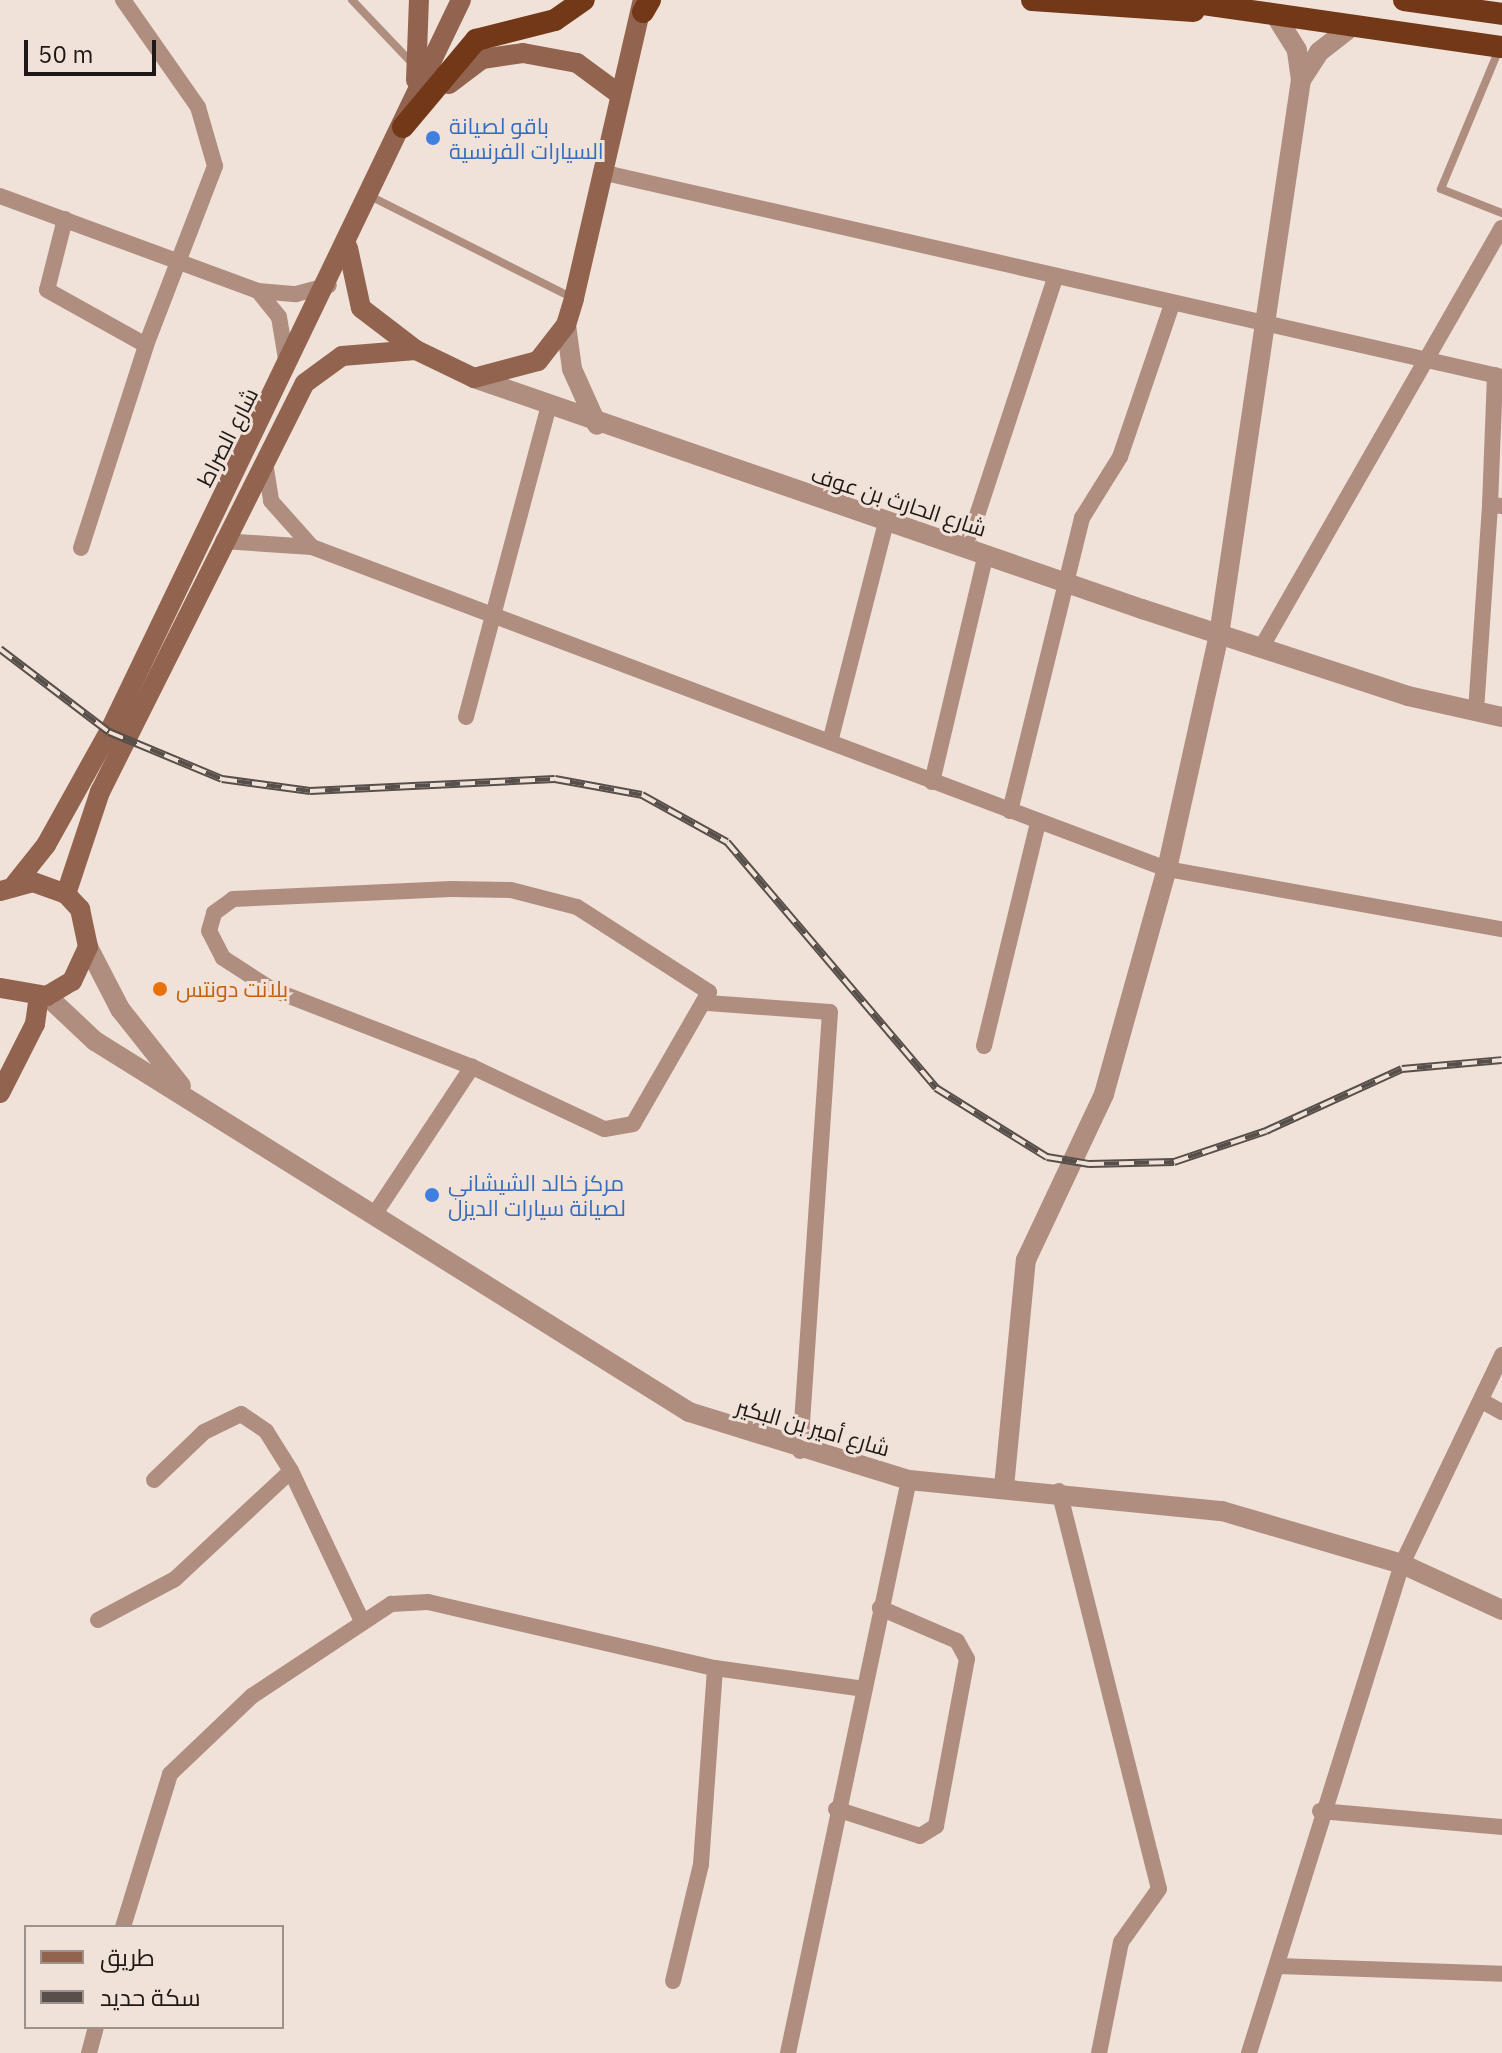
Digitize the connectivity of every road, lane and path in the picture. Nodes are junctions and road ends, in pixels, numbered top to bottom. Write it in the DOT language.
graph roads {
  1 [pos="123,0"];
  2 [pos="352,0"];
  3 [pos="419,0"];
  4 [pos="461,0"];
  5 [pos="1032,0"];
  6 [pos="1175,0"];
  7 [pos="1404,0"];
  8 [pos="580,4"];
  9 [pos="645,4"];
  10 [pos="1218,7"];
  11 [pos="1502,14"];
  12 [pos="1276,16"];
  13 [pos="1351,27"];
  14 [pos="1501,47"];
  15 [pos="417,68"];
  16 [pos="1301,80"];
  17 [pos="619,94"];
  18 [pos="414,99"];
  19 [pos="403,127"];
  20 [pos="392,148"];
  21 [pos="601,172"];
  22 [pos="0,196"];
  23 [pos="370,196"];
  24 [pos="1502,213"];
  25 [pos="65,219"];
  26 [pos="1502,228"];
  27 [pos="347,245"];
  28 [pos="184,259"];
  29 [pos="1056,276"];
  30 [pos="330,284"];
  31 [pos="258,291"];
  32 [pos="574,298"];
  33 [pos="1172,304"];
  34 [pos="566,325"];
  35 [pos="1263,325"];
  36 [pos="146,345"];
  37 [pos="416,350"];
  38 [pos="1422,363"];
  39 [pos="288,370"];
  40 [pos="1498,376"];
  41 [pos="474,378"];
  42 [pos="548,409"];
  43 [pos="597,425"];
  44 [pos="265,461"];
  45 [pos="1496,506"];
  46 [pos="886,523"];
  47 [pos="223,541"];
  48 [pos="312,547"];
  49 [pos="81,548"];
  50 [pos="966,549"];
  51 [pos="986,554"];
  52 [pos="1067,584"];
  53 [pos="497,615"];
  54 [pos="1219,635"];
  55 [pos="1261,648"];
  56 [pos="1476,711"];
  57 [pos="466,717"];
  58 [pos="1502,717"];
  59 [pos="830,742"];
  60 [pos="932,782"];
  61 [pos="1010,811"];
  62 [pos="1038,822"];
  63 [pos="1167,869"];
  64 [pos="8,888"];
  65 [pos="66,894"];
  66 [pos="1502,929"];
  67 [pos="88,947"];
  68 [pos="0,988"];
  69 [pos="43,996"];
  70 [pos="708,1003"];
  71 [pos="984,1046"];
  72 [pos="472,1067"];
  73 [pos="186,1092"];
  74 [pos="0,1093"];
  75 [pos="374,1215"];
  76 [pos="1502,1355"];
  77 [pos="1482,1401"];
  78 [pos="1502,1412"];
  79 [pos="800,1451"];
  80 [pos="291,1471"];
  81 [pos="154,1480"];
  82 [pos="909,1480"];
  83 [pos="1004,1487"];
  84 [pos="1059,1491"];
  85 [pos="1402,1564"];
  86 [pos="880,1608"];
  87 [pos="1502,1610"];
  88 [pos="361,1619"];
  89 [pos="98,1620"];
  90 [pos="715,1668"];
  91 [pos="865,1689"];
  92 [pos="836,1809"];
  93 [pos="1320,1811"];
  94 [pos="1502,1827"];
  95 [pos="124,1925"];
  96 [pos="1278,1966"];
  97 [pos="1502,1974"];
  98 [pos="673,1981"];
  99 [pos="95,2029"];
  100 [pos="89,2053"];
  101 [pos="788,2053"];
  102 [pos="1099,2053"];
  103 [pos="1249,2053"];
  1 -- 28 [label="street"];
  2 -- 15 [label="lane"];
  3 -- 15 [label="main road"];
  4 -- 18 [label="main road, شارع الصراط"];
  5 -- 10 [label="highway"];
  6 -- 10 [label="highway"];
  7 -- 11 [label="highway"];
  8 -- 19 [label="highway"];
  9 -- 17 [label="main road"];
  10 -- 12 [label="highway"];
  12 -- 13 [label="highway"];
  12 -- 16 [label="street"];
  13 -- 14 [label="highway"];
  13 -- 16 [label="street"];
  14 -- 24 [label="lane"];
  15 -- 18 [label="main road"];
  16 -- 35 [label="street"];
  17 -- 20 [label="main road"];
  17 -- 21 [label="main road"];
  18 -- 19 [label="main road, شارع الصراط"];
  19 -- 20 [label="main road, شارع الصراط"];
  20 -- 23 [label="main road, شارع الصراط"];
  21 -- 29 [label="street"];
  21 -- 32 [label="main road"];
  22 -- 25 [label="street"];
  23 -- 27 [label="main road, شارع الصراط"];
  23 -- 32 [label="lane"];
  25 -- 28 [label="street"];
  25 -- 36 [label="street"];
  26 -- 38 [label="street"];
  27 -- 30 [label="main road, شارع الصراط"];
  27 -- 37 [label="main road, شارع الحارث بن عوف"];
  28 -- 31 [label="street"];
  28 -- 36 [label="street"];
  29 -- 33 [label="street"];
  29 -- 50 [label="street"];
  30 -- 31 [label="street"];
  30 -- 39 [label="main road, شارع الصراط"];
  31 -- 39 [label="street"];
  32 -- 34 [label="main road"];
  33 -- 35 [label="street"];
  33 -- 52 [label="street"];
  34 -- 41 [label="main road"];
  34 -- 43 [label="street"];
  35 -- 38 [label="street"];
  35 -- 54 [label="street"];
  36 -- 49 [label="street"];
  37 -- 41 [label="main road, شارع الحارث بن عوف"];
  37 -- 44 [label="main road, شارع الصراط"];
  38 -- 40 [label="street"];
  38 -- 55 [label="street"];
  39 -- 64 [label="main road, شارع الصراط"];
  40 -- 45 [label="street"];
  41 -- 42 [label="street, شارع الحارث بن عوف"];
  42 -- 43 [label="street, شارع الحارث بن عوف"];
  42 -- 53 [label="street"];
  43 -- 46 [label="street, شارع الحارث بن عوف"];
  44 -- 47 [label="main road, شارع الصراط"];
  44 -- 48 [label="street"];
  45 -- 56 [label="street"];
  46 -- 50 [label="street, شارع الحارث بن عوف"];
  46 -- 59 [label="street"];
  47 -- 48 [label="street"];
  47 -- 65 [label="main road, شارع الصراط"];
  48 -- 53 [label="street"];
  50 -- 51 [label="street, شارع الحارث بن عوف"];
  51 -- 52 [label="street, شارع الحارث بن عوف"];
  51 -- 60 [label="street"];
  52 -- 54 [label="street, شارع الحارث بن عوف"];
  52 -- 61 [label="street"];
  53 -- 57 [label="street"];
  53 -- 59 [label="street"];
  54 -- 55 [label="street, شارع الحارث بن عوف"];
  54 -- 63 [label="street"];
  55 -- 56 [label="street, شارع الحارث بن عوف"];
  56 -- 58 [label="street, شارع الحارث بن عوف"];
  59 -- 60 [label="street"];
  60 -- 61 [label="street"];
  61 -- 62 [label="street"];
  62 -- 63 [label="street"];
  62 -- 71 [label="street"];
  63 -- 66 [label="street"];
  63 -- 83 [label="street"];
  64 -- 65 [label="main road"];
  65 -- 67 [label="main road"];
  67 -- 69 [label="main road"];
  67 -- 73 [label="street, شارع أمير بن البكير"];
  68 -- 69 [label="main road"];
  69 -- 73 [label="street, شارع أمير بن البكير"];
  69 -- 74 [label="main road"];
  70 -- 72 [label="street"];
  70 -- 72 [label="street"];
  70 -- 79 [label="street"];
  72 -- 75 [label="street"];
  73 -- 75 [label="street, شارع أمير بن البكير"];
  75 -- 79 [label="street, شارع أمير بن البكير"];
  76 -- 77 [label="street"];
  77 -- 78 [label="street"];
  77 -- 85 [label="street"];
  79 -- 82 [label="street, شارع أمير بن البكير"];
  80 -- 81 [label="street"];
  80 -- 88 [label="street"];
  80 -- 89 [label="street"];
  82 -- 83 [label="street, شارع أمير بن البكير"];
  82 -- 86 [label="street"];
  83 -- 84 [label="street, شارع أمير بن البكير"];
  84 -- 85 [label="street, شارع أمير بن البكير"];
  84 -- 102 [label="street"];
  85 -- 87 [label="street, شارع أمير بن البكير"];
  85 -- 93 [label="street"];
  86 -- 91 [label="street"];
  86 -- 92 [label="street"];
  88 -- 90 [label="street"];
  88 -- 95 [label="street"];
  90 -- 91 [label="street"];
  90 -- 98 [label="street"];
  91 -- 92 [label="street"];
  92 -- 101 [label="street"];
  93 -- 94 [label="street"];
  93 -- 96 [label="street"];
  96 -- 97 [label="street"];
  96 -- 103 [label="street"];
  99 -- 100 [label="street"];
}
